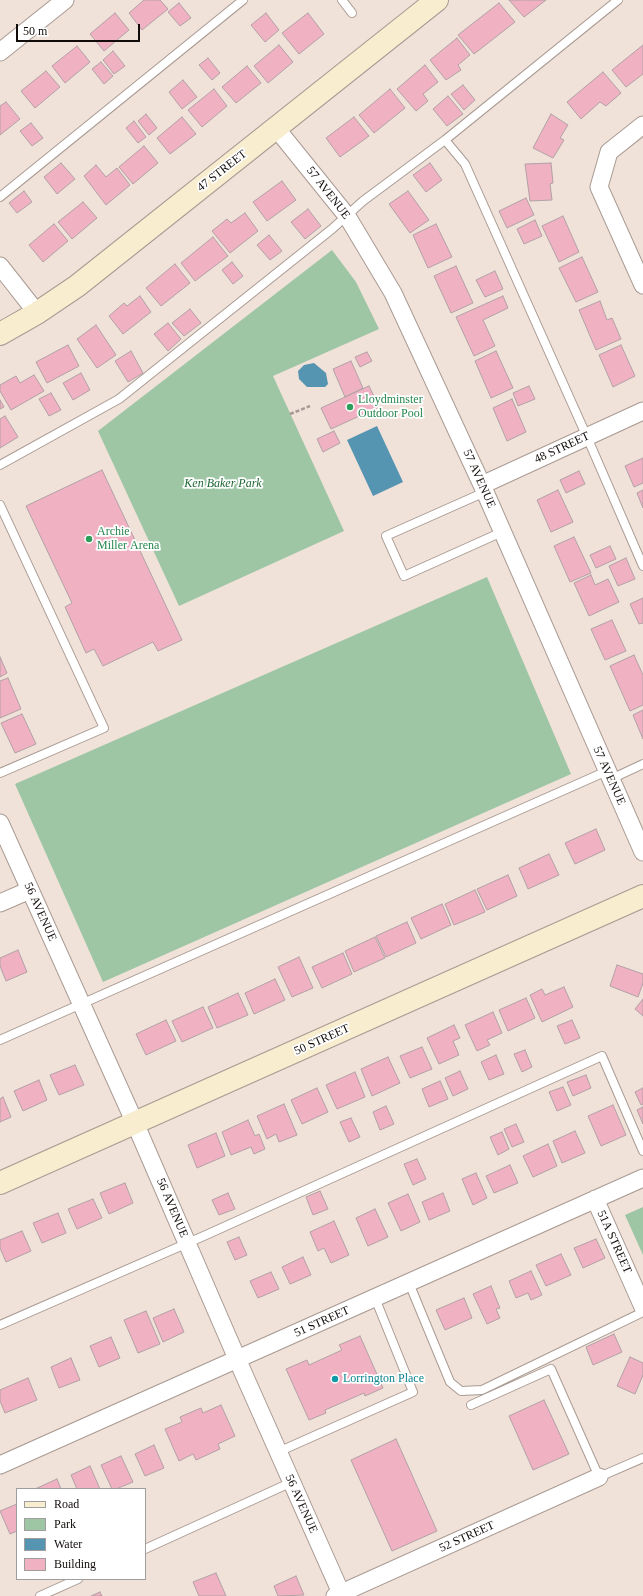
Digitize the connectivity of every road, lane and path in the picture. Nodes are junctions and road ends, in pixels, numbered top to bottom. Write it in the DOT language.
graph roads {
  1 [pos="65,0"];
  2 [pos="244,0"];
  3 [pos="342,0"];
  4 [pos="437,0"];
  5 [pos="618,0"];
  6 [pos="352,12"];
  7 [pos="0,52"];
  8 [pos="643,125"];
  9 [pos="276,128"];
  10 [pos="445,140"];
  11 [pos="0,197"];
  12 [pos="347,216"];
  13 [pos="0,266"];
  14 [pos="643,285"];
  15 [pos="37,313"];
  16 [pos="0,334"];
  17 [pos="310,406"];
  18 [pos="643,411"];
  19 [pos="290,414"];
  20 [pos="587,437"];
  21 [pos="0,465"];
  22 [pos="483,488"];
  23 [pos="0,505"];
  24 [pos="502,532"];
  25 [pos="643,566"];
  26 [pos="643,764"];
  27 [pos="0,773"];
  28 [pos="609,775"];
  29 [pos="0,823"];
  30 [pos="643,852"];
  31 [pos="30,890"];
  32 [pos="643,896"];
  33 [pos="0,903"];
  34 [pos="81,1004"];
  35 [pos="0,1040"];
  36 [pos="135,1123"];
  37 [pos="643,1152"];
  38 [pos="643,1178"];
  39 [pos="0,1183"];
  40 [pos="595,1199"];
  41 [pos="187,1244"];
  42 [pos="409,1283"];
  43 [pos="375,1298"];
  44 [pos="643,1307"];
  45 [pos="643,1312"];
  46 [pos="0,1325"];
  47 [pos="237,1359"];
  48 [pos="471,1405"];
  49 [pos="278,1452"];
  50 [pos="643,1458"];
  51 [pos="0,1465"];
  52 [pos="599,1477"];
  53 [pos="292,1482"];
  54 [pos="146,1549"];
  55 [pos="76,1580"];
  56 [pos="338,1595"];
  57 [pos="40,1596"];
  1 -- 7 [label="street"];
  2 -- 11 [label="lane"];
  3 -- 6 [label="lane"];
  4 -- 9 [label="street, 47 STREET"];
  5 -- 10 [label="lane"];
  8 -- 14 [label="street"];
  9 -- 12 [label="street, 57 AVENUE"];
  9 -- 15 [label="street, 47 STREET"];
  10 -- 12 [label="lane"];
  10 -- 20 [label="lane"];
  12 -- 21 [label="lane"];
  12 -- 22 [label="street, 57 AVENUE"];
  13 -- 15 [label="street"];
  15 -- 16 [label="street, 47 STREET"];
  17 -- 19 [label="path"];
  18 -- 20 [label="street, 48 STREET"];
  20 -- 22 [label="street, 48 STREET"];
  20 -- 25 [label="lane"];
  22 -- 24 [label="street, 57 AVENUE"];
  22 -- 24 [label="lane"];
  23 -- 27 [label="lane"];
  24 -- 28 [label="street, 57 AVENUE"];
  26 -- 28 [label="lane"];
  28 -- 30 [label="street, 57 AVENUE"];
  28 -- 34 [label="lane"];
  29 -- 31 [label="street, 56 AVENUE"];
  31 -- 33 [label="street"];
  31 -- 34 [label="street, 56 AVENUE"];
  32 -- 36 [label="street, 50 STREET"];
  34 -- 35 [label="lane"];
  34 -- 36 [label="street, 56 AVENUE"];
  36 -- 39 [label="street, 50 STREET"];
  36 -- 41 [label="street, 56 AVENUE"];
  37 -- 41 [label="lane"];
  38 -- 40 [label="street, 51 STREET"];
  40 -- 42 [label="street, 51 STREET"];
  40 -- 44 [label="street, 51A STREET"];
  41 -- 46 [label="lane"];
  41 -- 47 [label="street, 56 AVENUE"];
  42 -- 43 [label="street, 51 STREET"];
  42 -- 45 [label="lane"];
  43 -- 47 [label="street, 51 STREET"];
  43 -- 49 [label="lane"];
  47 -- 49 [label="street, 56 AVENUE"];
  47 -- 51 [label="street, 51 STREET"];
  48 -- 52 [label="lane"];
  49 -- 53 [label="street, 56 AVENUE"];
  50 -- 52 [label="lane"];
  52 -- 56 [label="street, 52 STREET"];
  53 -- 54 [label="lane"];
  53 -- 56 [label="street, 56 AVENUE"];
  55 -- 57 [label="lane"];
}
